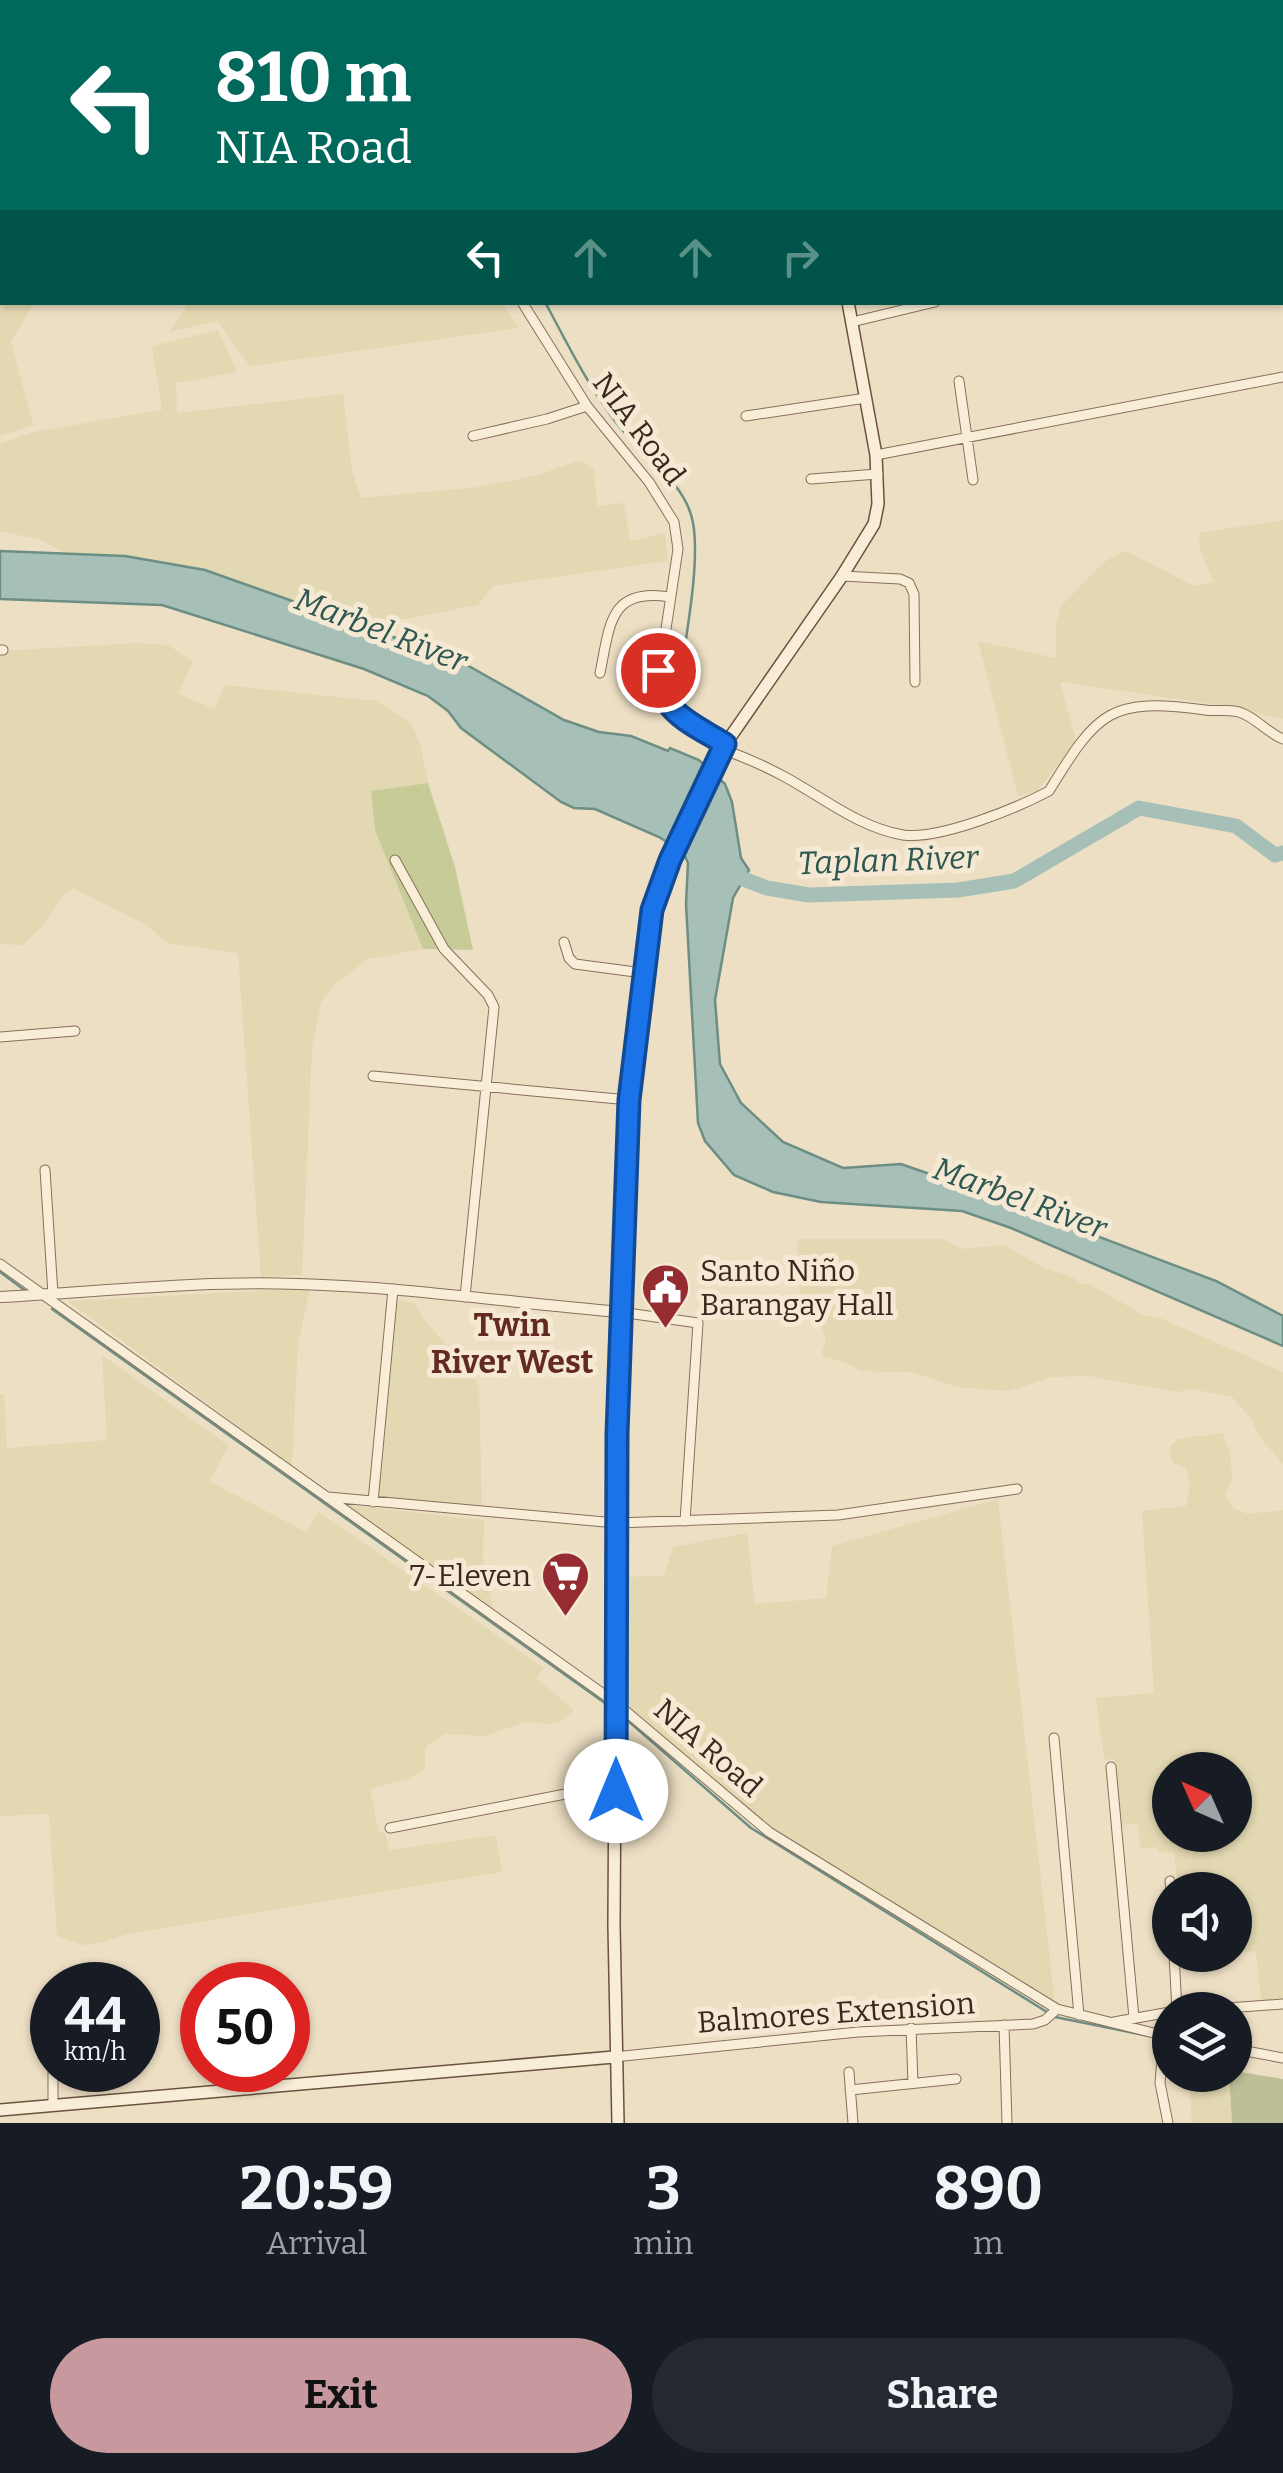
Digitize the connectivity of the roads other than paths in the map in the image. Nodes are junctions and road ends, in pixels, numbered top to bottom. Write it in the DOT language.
graph roads {
  1 [pos="524,305"];
  2 [pos="849,305"];
  3 [pos="923,305"];
  4 [pos="852,322"];
  5 [pos="1283,377"];
  6 [pos="959,381"];
  7 [pos="866,398"];
  8 [pos="588,406"];
  9 [pos="746,416"];
  10 [pos="473,436"];
  11 [pos="968,438"];
  12 [pos="876,455"];
  13 [pos="878,474"];
  14 [pos="811,480"];
  15 [pos="973,480"];
  16 [pos="842,576"];
  17 [pos="670,597"];
  18 [pos="600,673"];
  19 [pos="915,682"];
  20 [pos="1283,739"];
  21 [pos="723,746"];
  22 [pos="395,860"];
  23 [pos="564,942"];
  24 [pos="643,973"];
  25 [pos="75,1032"];
  26 [pos="0,1037"];
  27 [pos="373,1076"];
  28 [pos="486,1087"];
  29 [pos="629,1100"];
  30 [pos="45,1170"];
  31 [pos="0,1264"];
  32 [pos="393,1289"];
  33 [pos="49,1294"];
  34 [pos="465,1296"];
  35 [pos="0,1298"];
  36 [pos="620,1312"];
  37 [pos="1017,1489"];
  38 [pos="326,1497"];
  39 [pos="372,1502"];
  40 [pos="685,1521"];
  41 [pos="616,1523"];
  42 [pos="616,1703"];
  43 [pos="1054,1738"];
  44 [pos="1111,1766"];
  45 [pos="616,1791"];
  46 [pos="390,1828"];
  47 [pos="1283,2004"];
  48 [pos="1252,2006"];
  49 [pos="1056,2008"];
  50 [pos="1079,2015"];
  51 [pos="1152,2015"];
  52 [pos="1134,2018"];
  53 [pos="1112,2022"];
  54 [pos="1004,2025"];
  55 [pos="910,2028"];
  56 [pos="1152,2035"];
  57 [pos="1252,2052"];
  58 [pos="614,2057"];
  59 [pos="1283,2058"];
  60 [pos="849,2072"];
  61 [pos="956,2079"];
  62 [pos="913,2083"];
  63 [pos="850,2090"];
  64 [pos="53,2092"];
  65 [pos="1162,2092"];
  66 [pos="53,2106"];
  67 [pos="0,2110"];
  68 [pos="618,2123"];
  69 [pos="852,2123"];
  70 [pos="1008,2123"];
  71 [pos="1168,2123"];
  1 -- 8 [label="street, NIA Road"];
  2 -- 4 [label="main road"];
  3 -- 4 [label="street"];
  4 -- 7 [label="main road"];
  5 -- 11 [label="street"];
  6 -- 11 [label="street"];
  7 -- 9 [label="street"];
  7 -- 12 [label="main road"];
  8 -- 10 [label="street"];
  8 -- 17 [label="street, NIA Road"];
  11 -- 12 [label="street"];
  11 -- 15 [label="street"];
  12 -- 13 [label="main road"];
  13 -- 14 [label="street"];
  13 -- 16 [label="main road"];
  16 -- 19 [label="street"];
  16 -- 21 [label="main road"];
  17 -- 18 [label="street"];
  17 -- 21 [label="street, NIA Road"];
  20 -- 21 [label="street"];
  21 -- 24 [label="main road"];
  22 -- 28 [label="street"];
  23 -- 24 [label="street"];
  24 -- 29 [label="main road"];
  25 -- 26 [label="street"];
  27 -- 28 [label="street"];
  28 -- 29 [label="street"];
  28 -- 34 [label="street"];
  29 -- 36 [label="main road"];
  30 -- 33 [label="street"];
  31 -- 33 [label="street, NIA Road"];
  32 -- 33 [label="street"];
  32 -- 34 [label="street"];
  32 -- 39 [label="street"];
  33 -- 35 [label="street"];
  33 -- 38 [label="street, NIA Road"];
  34 -- 36 [label="street"];
  36 -- 40 [label="street"];
  36 -- 41 [label="main road"];
  37 -- 40 [label="street"];
  38 -- 39 [label="street"];
  38 -- 42 [label="street, NIA Road"];
  39 -- 41 [label="street"];
  40 -- 41 [label="street"];
  41 -- 42 [label="main road"];
  42 -- 45 [label="main road"];
  42 -- 49 [label="street, NIA Road"];
  43 -- 50 [label="street"];
  44 -- 52 [label="street"];
  45 -- 46 [label="street"];
  45 -- 58 [label="main road"];
  47 -- 48 [label="street"];
  49 -- 50 [label="street, NIA Road"];
  49 -- 54 [label="street, Balmores Extension"];
  50 -- 53 [label="street, NIA Road"];
  51 -- 52 [label="street"];
  52 -- 53 [label="street"];
  53 -- 56 [label="street, NIA Road"];
  54 -- 55 [label="street, Balmores Extension"];
  54 -- 70 [label="street"];
  55 -- 58 [label="street, Balmores Extension"];
  55 -- 62 [label="street"];
  57 -- 59 [label="street"];
  58 -- 66 [label="main road"];
  58 -- 68 [label="main road"];
  60 -- 63 [label="street"];
  61 -- 62 [label="street"];
  62 -- 63 [label="street"];
  63 -- 69 [label="street"];
  64 -- 66 [label="street"];
  65 -- 71 [label="street"];
  66 -- 67 [label="main road"];
}
